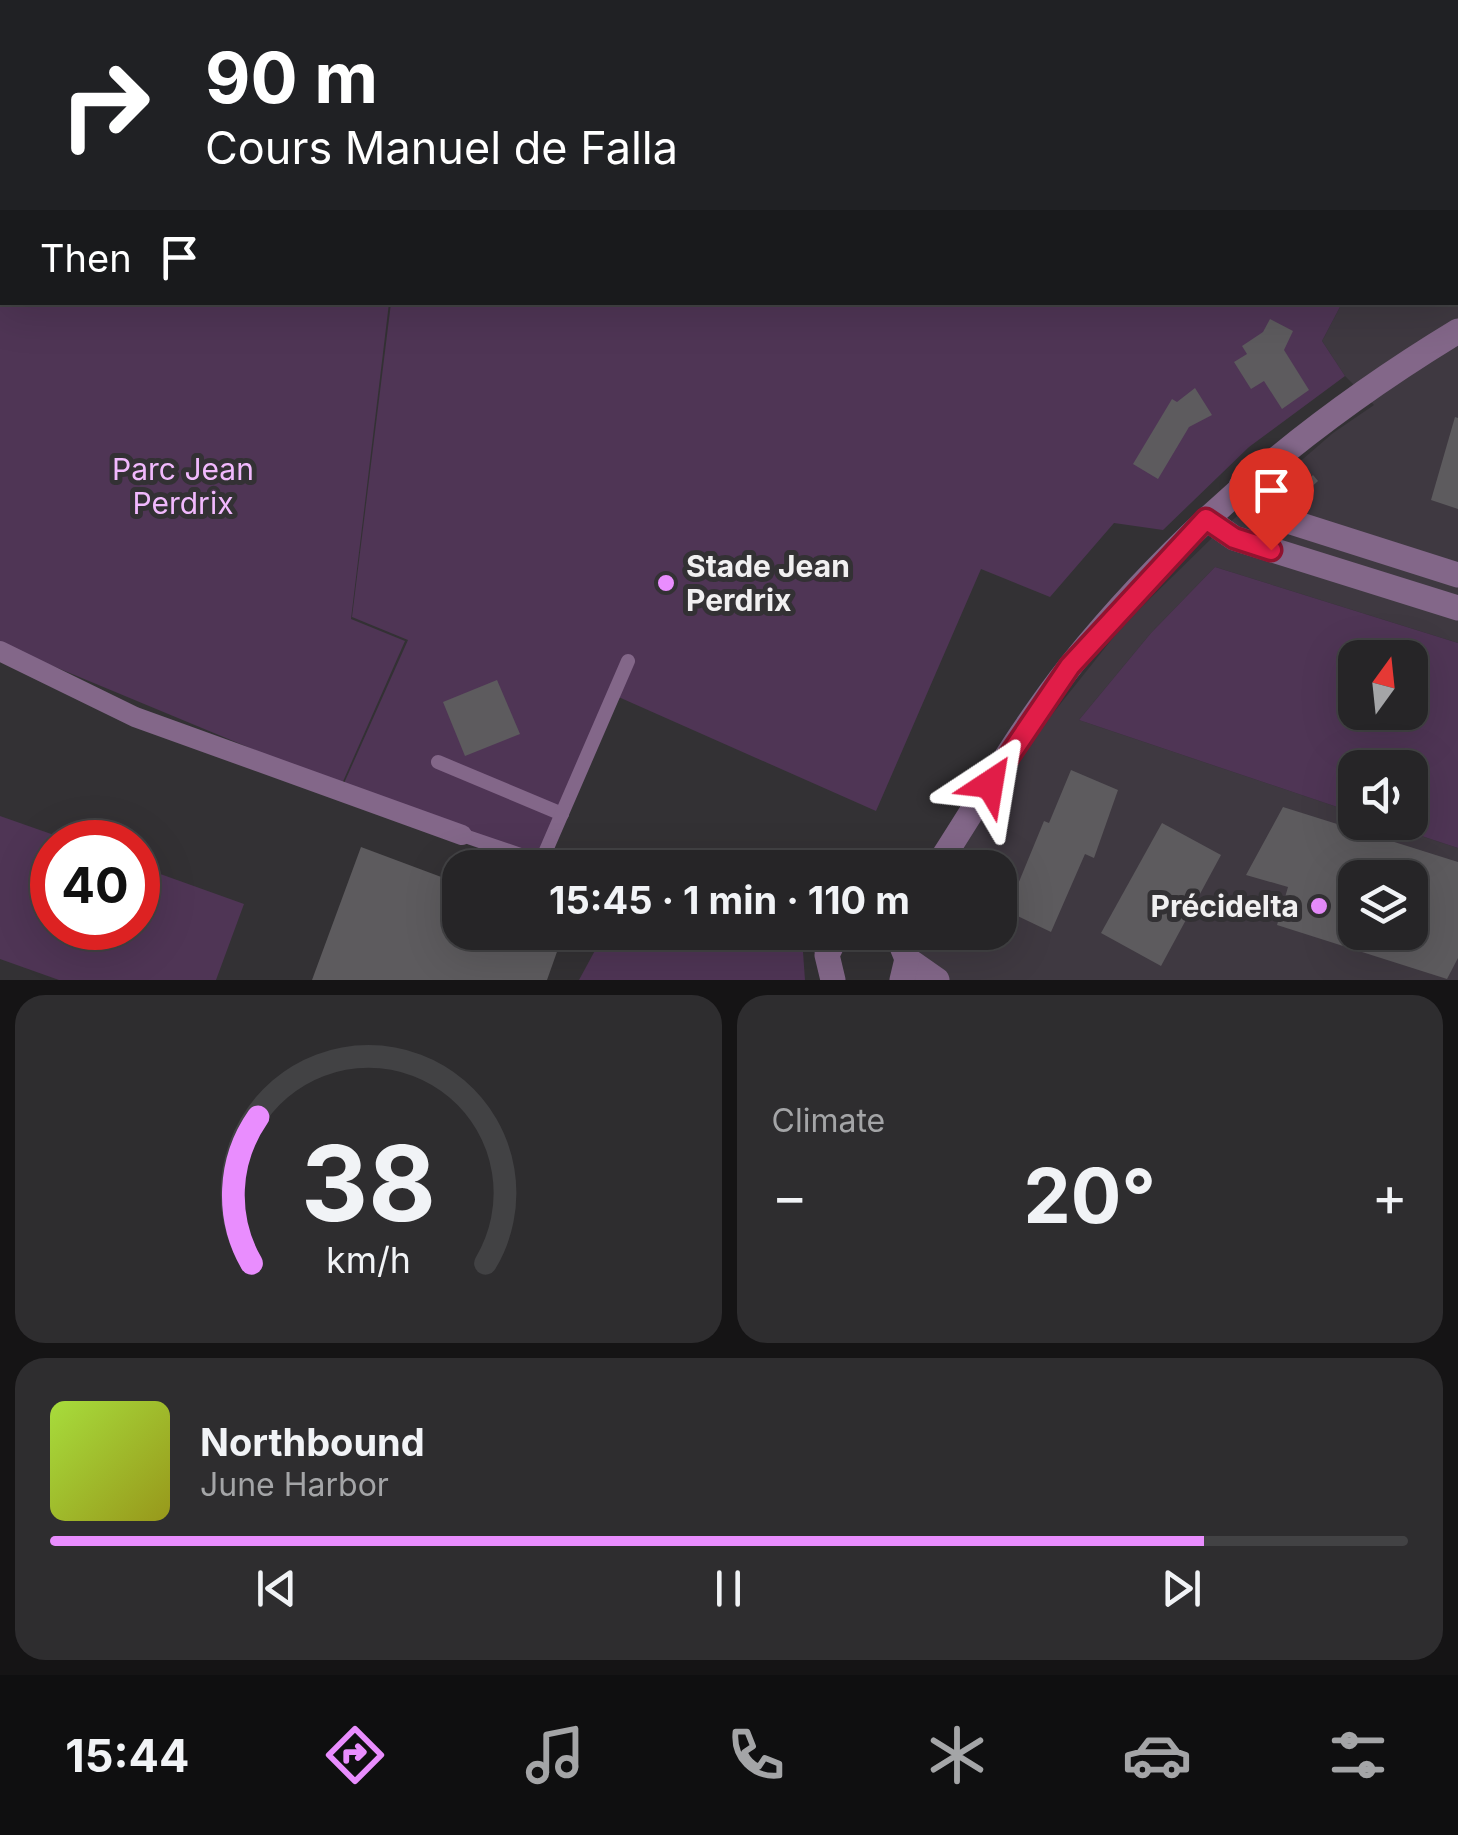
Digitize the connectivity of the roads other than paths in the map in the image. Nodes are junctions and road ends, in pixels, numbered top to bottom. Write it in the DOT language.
graph roads {
  1 [pos="1458,331"];
  2 [pos="1241,486"];
  3 [pos="1206,519"];
  4 [pos="1458,575"];
  5 [pos="1458,608"];
  6 [pos="0,651"];
  7 [pos="628,661"];
  8 [pos="438,762"];
  9 [pos="562,814"];
  10 [pos="462,834"];
  11 [pos="509,850"];
  12 [pos="553,850"];
  13 [pos="948,850"];
  14 [pos="904,950"];
  15 [pos="937,980"];
  1 -- 2 [label="street"];
  2 -- 3 [label="street"];
  2 -- 4 [label="street"];
  3 -- 5 [label="street"];
  3 -- 13 [label="street"];
  6 -- 10 [label="street"];
  7 -- 9 [label="lane"];
  8 -- 9 [label="lane"];
  9 -- 12 [label="lane"];
  10 -- 11 [label="lane"];
  14 -- 15 [label="street"];
}
